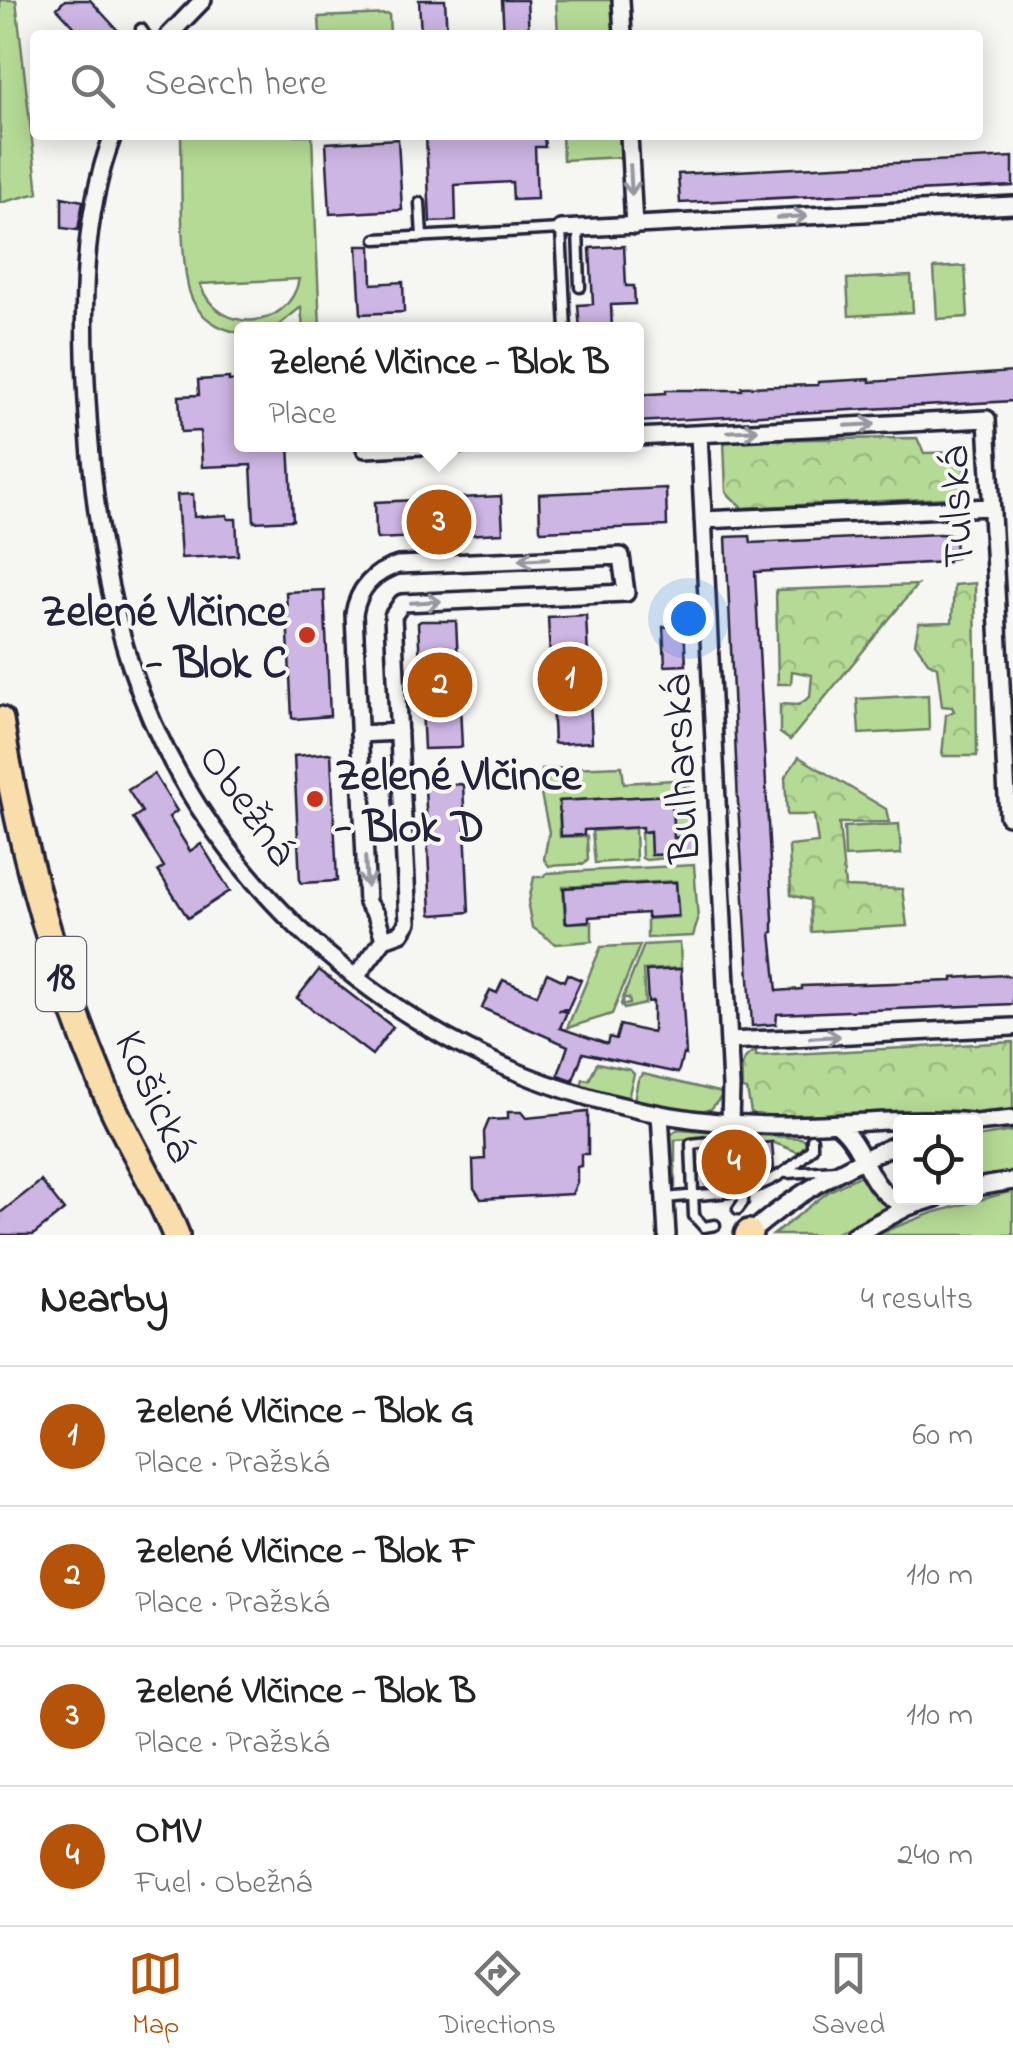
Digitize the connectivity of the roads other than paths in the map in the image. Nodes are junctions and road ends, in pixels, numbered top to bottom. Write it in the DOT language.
graph roads {
  1 [pos="204,0"];
  2 [pos="621,0"];
  3 [pos="174,30"];
  4 [pos="623,30"];
  5 [pos="112,140"];
  6 [pos="628,140"];
  7 [pos="420,203"];
  8 [pos="1013,206"];
  9 [pos="634,226"];
  10 [pos="570,229"];
  11 [pos="422,236"];
  12 [pos="376,239"];
  13 [pos="580,287"];
  14 [pos="566,322"];
  15 [pos="699,434"];
  16 [pos="644,437"];
  17 [pos="991,507"];
  18 [pos="703,520"];
  19 [pos="0,720"];
  20 [pos="399,732"];
  21 [pos="359,734"];
  22 [pos="1013,816"];
  23 [pos="384,939"];
  24 [pos="356,977"];
  25 [pos="1013,1027"];
  26 [pos="729,1041"];
  27 [pos="660,1114"];
  28 [pos="1013,1119"];
  29 [pos="893,1121"];
  30 [pos="983,1122"];
  31 [pos="730,1124"];
  32 [pos="837,1124"];
  33 [pos="812,1139"];
  34 [pos="709,1142"];
  35 [pos="893,1146"];
  36 [pos="863,1159"];
  37 [pos="840,1170"];
  38 [pos="786,1173"];
  39 [pos="1013,1180"];
  40 [pos="983,1186"];
  41 [pos="743,1190"];
  42 [pos="694,1195"];
  43 [pos="666,1205"];
  44 [pos="914,1205"];
  45 [pos="908,1207"];
  46 [pos="738,1209"];
  47 [pos="172,1224"];
  48 [pos="715,1225"];
  49 [pos="748,1234"];
  50 [pos="187,1235"];
  51 [pos="667,1235"];
  52 [pos="854,1235"];
  1 -- 3 [label="street"];
  2 -- 4 [label="street"];
  5 -- 24 [label="street, Obežná"];
  6 -- 9 [label="street, one-way"];
  7 -- 11 [label="lane"];
  9 -- 8 [label="street, one-way"];
  9 -- 10 [label="street"];
  10 -- 11 [label="lane"];
  10 -- 13 [label="lane"];
  10 -- 14 [label="lane"];
  11 -- 12 [label="lane"];
  15 -- 16 [label="street, Tulská"];
  15 -- 17 [label="street, Tulská, one-way"];
  15 -- 18 [label="street, Bulharská"];
  17 -- 18 [label="street"];
  17 -- 22 [label="street, Tulská"];
  18 -- 26 [label="street, Bulharská"];
  19 -- 47 [label="main road, Košická / 18"];
  20 -- 21 [label="street"];
  20 -- 21 [label="street, one-way"];
  20 -- 23 [label="street"];
  21 -- 23 [label="street, one-way"];
  23 -- 24 [label="street"];
  24 -- 27 [label="street, Obežná"];
  26 -- 25 [label="street, one-way"];
  26 -- 31 [label="street, Bulharská"];
  27 -- 31 [label="street, Obežná"];
  27 -- 43 [label="street"];
  28 -- 30 [label="street, Obežná"];
  29 -- 32 [label="street, Obežná"];
  31 -- 32 [label="street, Obežná"];
  32 -- 36 [label="street"];
  33 -- 38 [label="lane"];
  34 -- 42 [label="lane"];
  35 -- 36 [label="street"];
  36 -- 37 [label="street"];
  36 -- 45 [label="street"];
  37 -- 38 [label="lane"];
  37 -- 49 [label="street"];
  38 -- 41 [label="lane"];
  39 -- 40 [label="street"];
  41 -- 42 [label="lane"];
  41 -- 46 [label="lane"];
  42 -- 43 [label="lane"];
  42 -- 48 [label="lane"];
  43 -- 51 [label="street"];
  44 -- 45 [label="street"];
  45 -- 52 [label="street"];
  47 -- 50 [label="main road, Košická / 18"];
}
